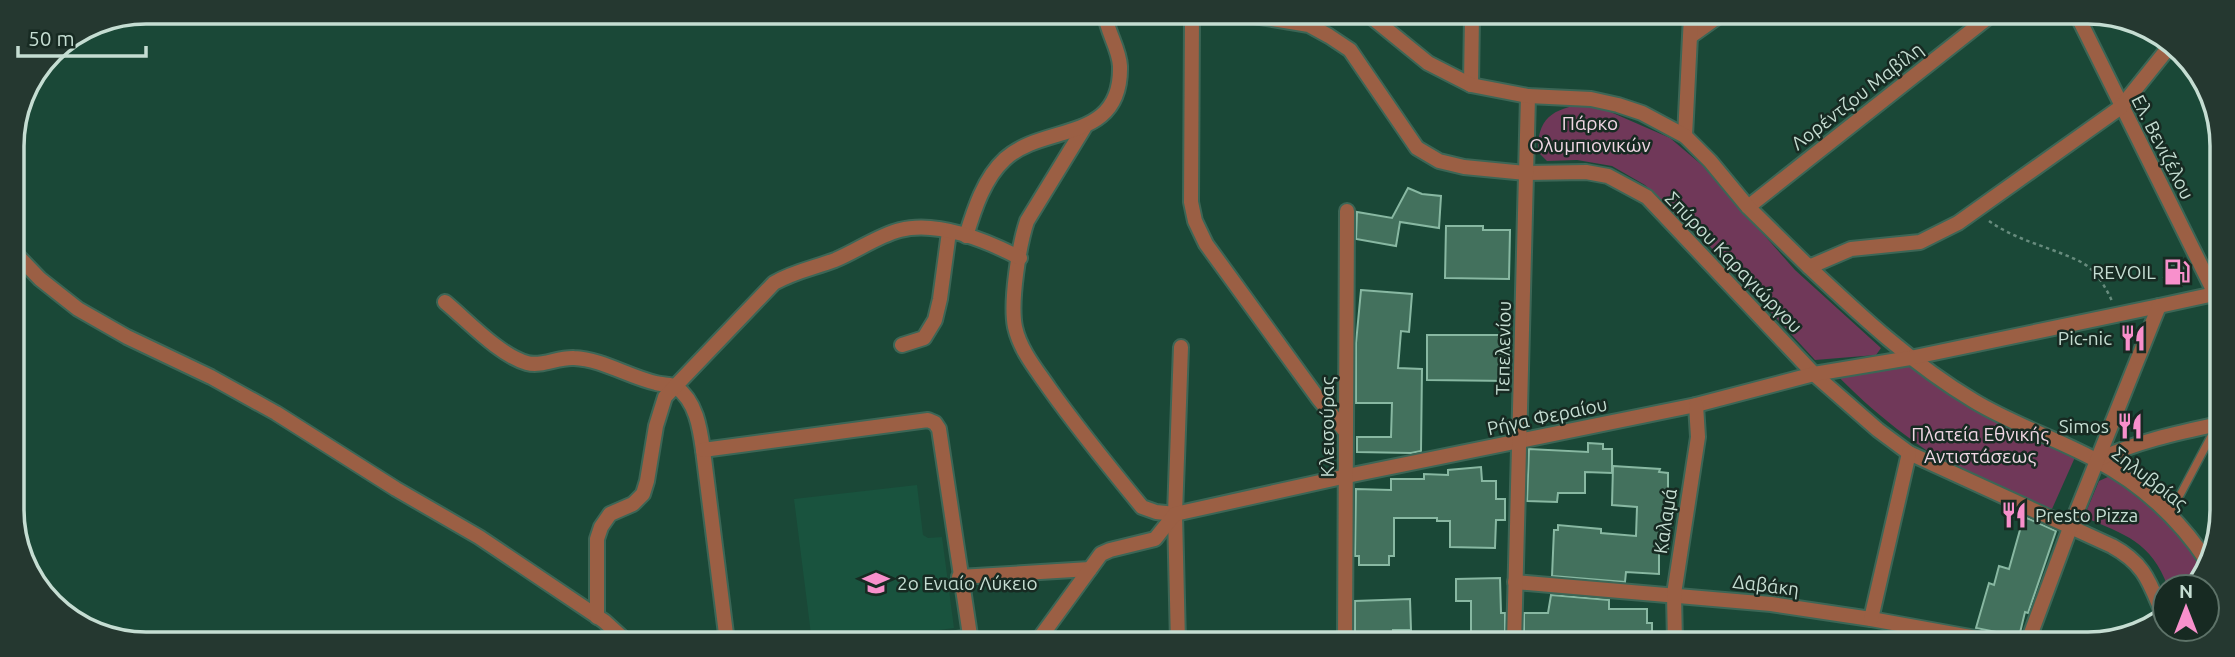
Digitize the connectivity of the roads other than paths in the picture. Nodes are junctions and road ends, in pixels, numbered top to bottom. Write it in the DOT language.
graph roads {
  1 [pos="1106,24"];
  2 [pos="1192,24"];
  3 [pos="1303,24"];
  4 [pos="1380,24"];
  5 [pos="1472,24"];
  6 [pos="1691,24"];
  7 [pos="1708,24"];
  8 [pos="1980,24"];
  9 [pos="2081,24"];
  10 [pos="1691,36"];
  11 [pos="2165,52"];
  12 [pos="1471,85"];
  13 [pos="1528,96"];
  14 [pos="2121,107"];
  15 [pos="1084,128"];
  16 [pos="1685,136"];
  17 [pos="1526,173"];
  18 [pos="1748,207"];
  19 [pos="1347,211"];
  20 [pos="950,232"];
  21 [pos="966,236"];
  22 [pos="1020,258"];
  23 [pos="25,263"];
  24 [pos="1809,267"];
  25 [pos="2210,280"];
  26 [pos="2210,297"];
  27 [pos="446,302"];
  28 [pos="2159,306"];
  29 [pos="902,345"];
  30 [pos="1181,347"];
  31 [pos="1910,358"];
  32 [pos="1814,373"];
  33 [pos="675,386"];
  34 [pos="1696,404"];
  35 [pos="2210,426"];
  36 [pos="1346,432"];
  37 [pos="2210,439"];
  38 [pos="1520,442"];
  39 [pos="703,450"];
  40 [pos="1909,453"];
  41 [pos="2096,460"];
  42 [pos="1347,476"];
  43 [pos="1175,514"];
  44 [pos="2170,514"];
  45 [pos="2070,528"];
  46 [pos="2202,554"];
  47 [pos="1090,569"];
  48 [pos="959,577"];
  49 [pos="1515,582"];
  50 [pos="2151,589"];
  51 [pos="1674,594"];
  52 [pos="597,617"];
  53 [pos="1871,619"];
  54 [pos="617,632"];
  55 [pos="726,632"];
  56 [pos="969,632"];
  57 [pos="1044,632"];
  58 [pos="1178,632"];
  59 [pos="1345,632"];
  60 [pos="1514,632"];
  61 [pos="1675,632"];
  62 [pos="1943,632"];
  63 [pos="2031,632"];
  1 -- 15 [label="street"];
  2 -- 36 [label="street"];
  3 -- 17 [label="street, Σπύρου Καραγιώργου"];
  4 -- 12 [label="street, Σηλυβρίας"];
  5 -- 12 [label="street"];
  6 -- 10 [label="street"];
  7 -- 10 [label="street"];
  8 -- 18 [label="street, Λορέντζου Μαβίλη"];
  9 -- 14 [label="street, Ελ. Βενιζέλου"];
  10 -- 16 [label="street"];
  11 -- 14 [label="street"];
  12 -- 13 [label="street, Σηλυβρίας"];
  13 -- 16 [label="street, Σηλυβρίας"];
  13 -- 17 [label="street, Τεπελενίου"];
  14 -- 24 [label="street"];
  14 -- 25 [label="street, Ελ. Βενιζέλου"];
  15 -- 21 [label="street"];
  15 -- 22 [label="street"];
  16 -- 18 [label="street, Σηλυβρίας"];
  17 -- 32 [label="street, Σπύρου Καραγιώργου"];
  17 -- 38 [label="street, Τεπελενίου"];
  18 -- 24 [label="street, Σηλυβρίας"];
  19 -- 36 [label="street, Κλεισούρας"];
  20 -- 21 [label="street"];
  20 -- 29 [label="street"];
  20 -- 33 [label="street"];
  21 -- 22 [label="street"];
  22 -- 43 [label="street"];
  23 -- 52 [label="street"];
  24 -- 31 [label="street, Σηλυβρίας"];
  26 -- 28 [label="street, Ρήγα Φεραίου"];
  27 -- 33 [label="street"];
  28 -- 31 [label="street, Ρήγα Φεραίου"];
  28 -- 41 [label="street"];
  30 -- 43 [label="street"];
  31 -- 32 [label="street, Ρήγα Φεραίου"];
  31 -- 41 [label="street, Σηλυβρίας"];
  32 -- 34 [label="street, Ρήγα Φεραίου"];
  32 -- 40 [label="street, Σπύρου Καραγιώργου"];
  33 -- 39 [label="street"];
  33 -- 52 [label="street"];
  34 -- 38 [label="street, Ρήγα Φεραίου"];
  34 -- 51 [label="street, Καλαμά"];
  35 -- 41 [label="street"];
  36 -- 42 [label="street, Κλεισούρας"];
  37 -- 44 [label="lane"];
  38 -- 42 [label="street, Ρήγα Φεραίου"];
  38 -- 49 [label="street, Τεπελενίου"];
  39 -- 48 [label="street"];
  39 -- 55 [label="street"];
  40 -- 45 [label="street, Σπύρου Καραγιώργου"];
  40 -- 53 [label="street"];
  41 -- 44 [label="street, Σηλυβρίας"];
  41 -- 45 [label="street"];
  42 -- 43 [label="street, Ρήγα Φεραίου"];
  42 -- 59 [label="street, Κλεισούρας"];
  43 -- 47 [label="street"];
  43 -- 58 [label="street"];
  44 -- 46 [label="street, Σηλυβρίας"];
  45 -- 50 [label="street, Σπύρου Καραγιώργου"];
  45 -- 63 [label="street"];
  47 -- 48 [label="street"];
  47 -- 57 [label="street"];
  48 -- 56 [label="street"];
  49 -- 51 [label="street, Δαβάκη"];
  49 -- 60 [label="street, Τεπελενίου"];
  51 -- 53 [label="street, Δαβάκη"];
  51 -- 61 [label="street, Καλαμά"];
  52 -- 54 [label="street"];
  53 -- 62 [label="street, Δαβάκη"];
}
